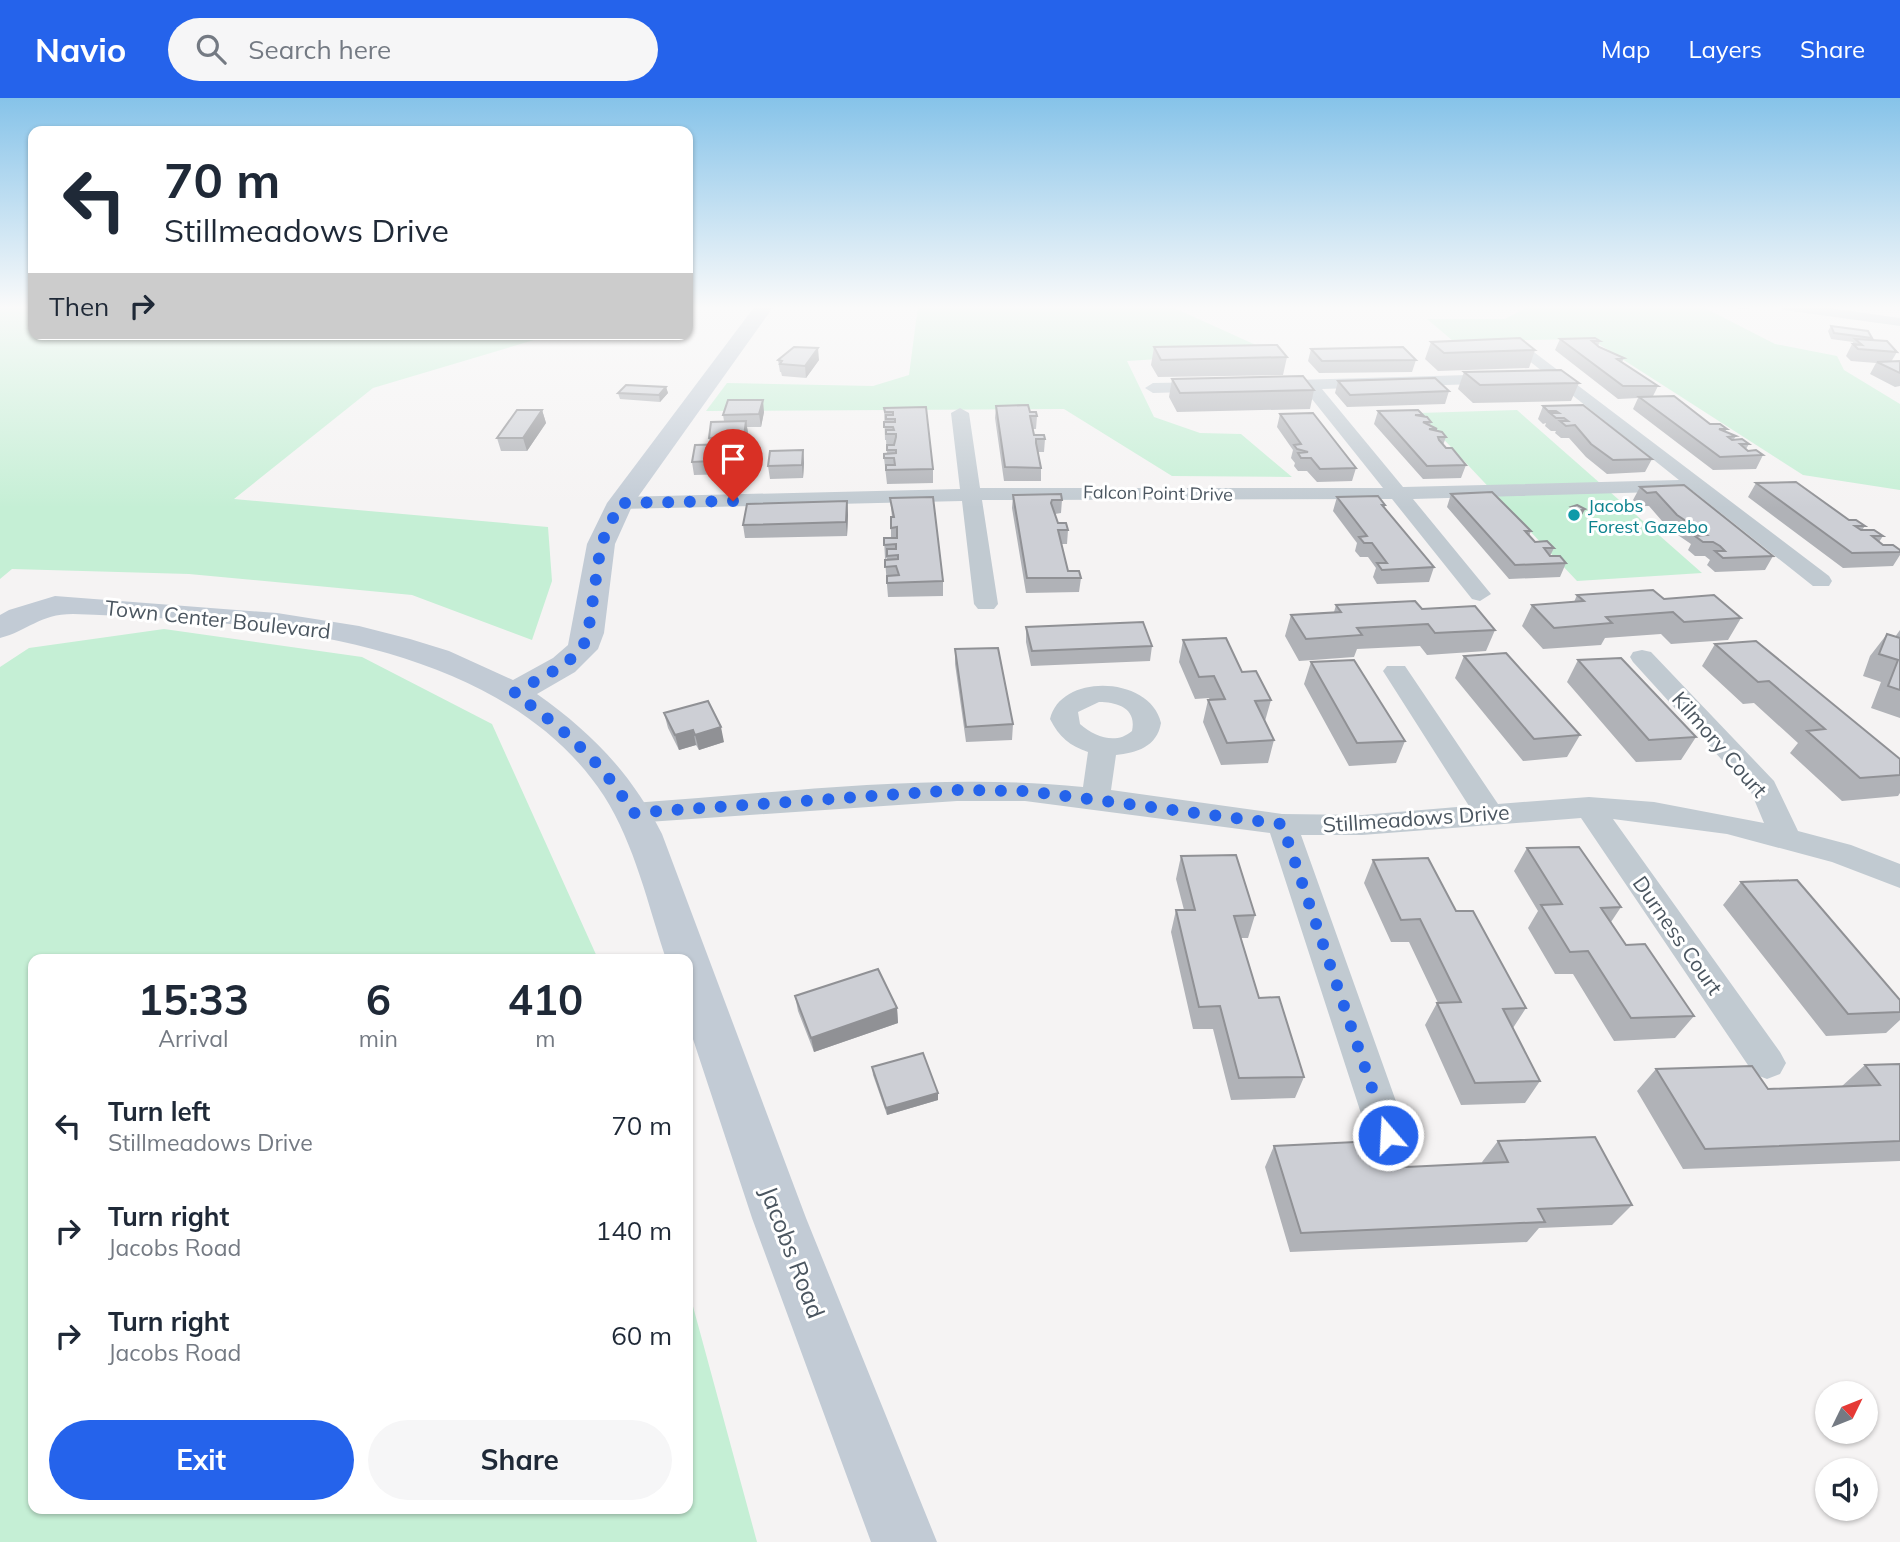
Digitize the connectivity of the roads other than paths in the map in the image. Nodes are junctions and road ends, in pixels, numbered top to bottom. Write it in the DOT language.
graph roads {
  1 [pos="715,373"];
  2 [pos="1554,373"];
  3 [pos="1559,377"];
  4 [pos="1309,384"];
  5 [pos="1153,388"];
  6 [pos="960,413"];
  7 [pos="1696,485"];
  8 [pos="1398,494"];
  9 [pos="970,495"];
  10 [pos="620,503"];
  11 [pos="1821,581"];
  12 [pos="1480,594"];
  13 [pos="986,604"];
  14 [pos="0,629"];
  15 [pos="1642,657"];
  16 [pos="1396,671"];
  17 [pos="514,693"];
  18 [pos="1103,746"];
  19 [pos="1096,798"];
  20 [pos="1590,807"];
  21 [pos="633,813"];
  22 [pos="1489,814"];
  23 [pos="1282,824"];
  24 [pos="1786,838"];
  25 [pos="1900,876"];
  26 [pos="686,954"];
  27 [pos="693,973"];
  28 [pos="1767,1063"];
  29 [pos="1388,1135"];
  30 [pos="904,1542"];
  1 -- 10 [label="street"];
  2 -- 3 [label="street"];
  3 -- 4 [label="street"];
  3 -- 7 [label="street"];
  4 -- 5 [label="street"];
  4 -- 8 [label="street"];
  6 -- 9 [label="street"];
  7 -- 8 [label="street, Falcon Point Drive"];
  7 -- 11 [label="street"];
  8 -- 9 [label="street, Falcon Point Drive"];
  8 -- 12 [label="street"];
  9 -- 10 [label="street, Falcon Point Drive"];
  9 -- 13 [label="street"];
  10 -- 17 [label="street"];
  14 -- 17 [label="street, Town Center Boulevard"];
  15 -- 24 [label="street, Kilmory Court"];
  16 -- 22 [label="street"];
  17 -- 21 [label="street, Jacobs Road"];
  18 -- 19 [label="street"];
  19 -- 21 [label="street, Stillmeadows Drive"];
  19 -- 23 [label="street, Stillmeadows Drive"];
  20 -- 22 [label="street, Stillmeadows Drive"];
  20 -- 24 [label="street, Stillmeadows Drive"];
  20 -- 28 [label="street, Durness Court"];
  21 -- 26 [label="street, Jacobs Road"];
  22 -- 23 [label="street, Stillmeadows Drive"];
  23 -- 29 [label="street"];
  24 -- 25 [label="street, Stillmeadows Drive"];
  27 -- 30 [label="street, Jacobs Road"];
}
